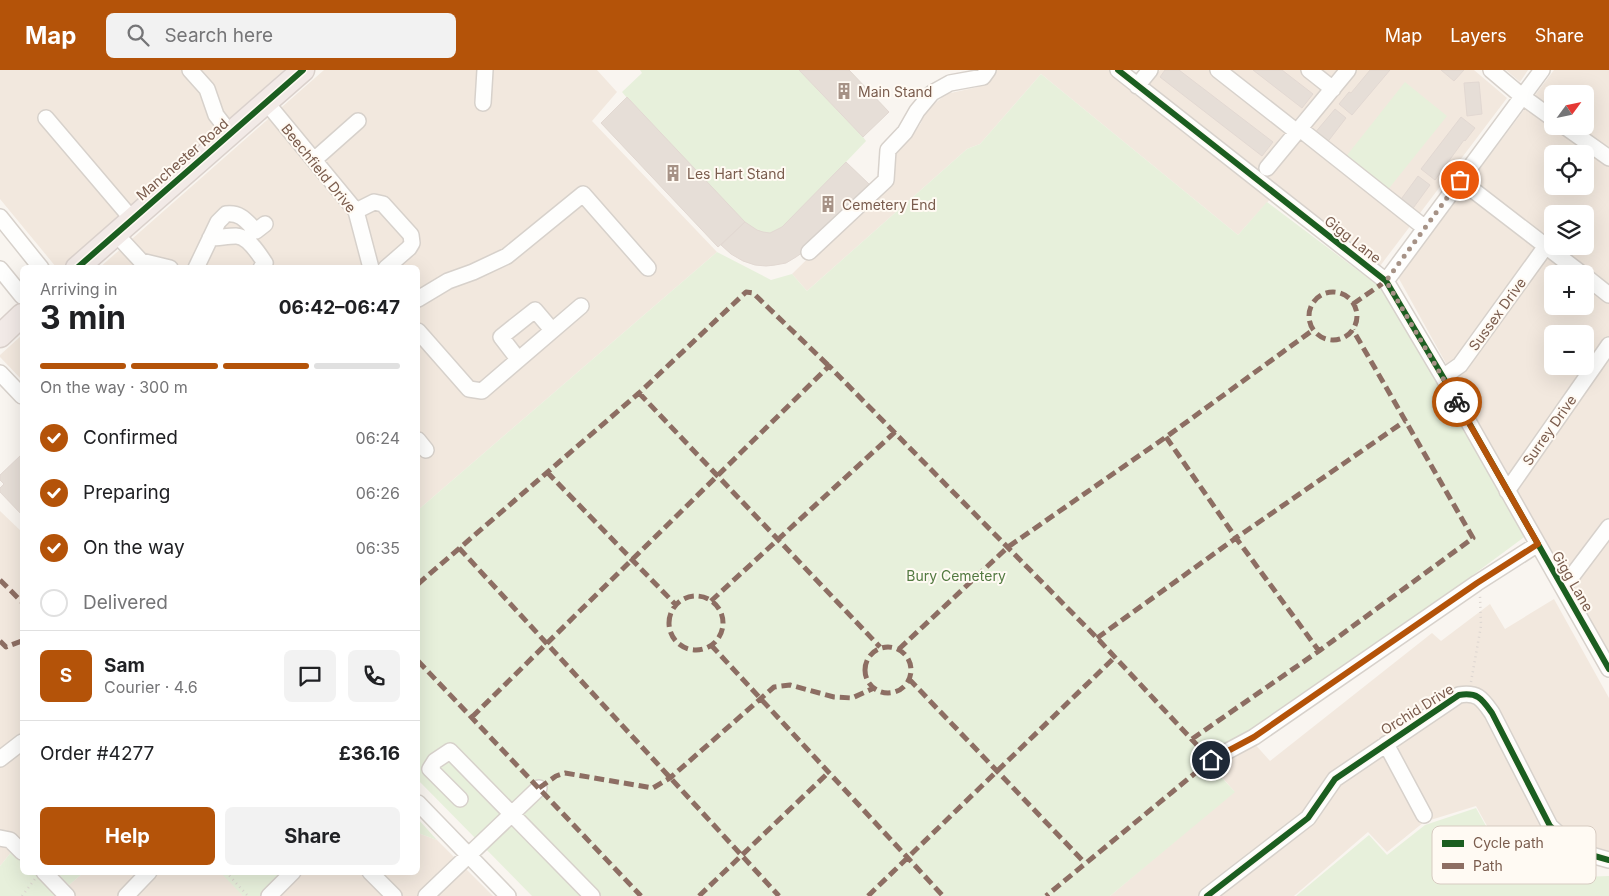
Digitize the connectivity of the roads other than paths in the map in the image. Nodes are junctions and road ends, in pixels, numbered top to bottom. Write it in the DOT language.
graph roads {
  1 [pos="190,70"];
  2 [pos="303,70"];
  3 [pos="485,70"];
  4 [pos="988,70"];
  5 [pos="1118,70"];
  6 [pos="1150,70"];
  7 [pos="1218,70"];
  8 [pos="1309,70"];
  9 [pos="1348,70"];
  10 [pos="1491,70"];
  11 [pos="1542,70"];
  12 [pos="1137,86"];
  13 [pos="1333,89"];
  14 [pos="1523,97"];
  15 [pos="266,102"];
  16 [pos="483,104"];
  17 [pos="1544,112"];
  18 [pos="46,118"];
  19 [pos="358,121"];
  20 [pos="1298,130"];
  21 [pos="230,133"];
  22 [pos="1577,135"];
  23 [pos="1609,158"];
  24 [pos="314,160"];
  25 [pos="1267,168"];
  26 [pos="1460,180"];
  27 [pos="356,211"];
  28 [pos="0,217"];
  29 [pos="265,224"];
  30 [pos="124,227"];
  31 [pos="1425,228"];
  32 [pos="210,238"];
  33 [pos="1544,244"];
  34 [pos="1544,249"];
  35 [pos="809,252"];
  36 [pos="1558,255"];
  37 [pos="39,265"];
  38 [pos="80,265"];
  39 [pos="158,265"];
  40 [pos="197,265"];
  41 [pos="264,265"];
  42 [pos="370,265"];
  43 [pos="389,265"];
  44 [pos="1570,265"];
  45 [pos="648,268"];
  46 [pos="0,269"];
  47 [pos="1386,281"];
  48 [pos="1594,283"];
  49 [pos="20,294"];
  50 [pos="1609,295"];
  51 [pos="420,299"];
  52 [pos="581,306"];
  53 [pos="20,317"];
  54 [pos="552,330"];
  55 [pos="420,333"];
  56 [pos="0,336"];
  57 [pos="1609,345"];
  58 [pos="518,359"];
  59 [pos="0,373"];
  60 [pos="1443,377"];
  61 [pos="20,394"];
  62 [pos="1507,491"];
  63 [pos="1609,527"];
  64 [pos="1538,544"];
  65 [pos="1563,588"];
  66 [pos="1609,669"];
  67 [pos="20,744"];
  68 [pos="1386,744"];
  69 [pos="0,759"];
  70 [pos="1211,760"];
  71 [pos="539,788"];
  72 [pos="460,799"];
  73 [pos="420,805"];
  74 [pos="512,814"];
  75 [pos="1424,814"];
  76 [pos="1550,826"];
  77 [pos="0,838"];
  78 [pos="20,850"];
  79 [pos="468,855"];
  80 [pos="1596,856"];
  81 [pos="1609,860"];
  82 [pos="47,875"];
  83 [pos="147,875"];
  84 [pos="290,875"];
  85 [pos="373,875"];
  86 [pos="67,896"];
  87 [pos="126,896"];
  88 [pos="269,896"];
  89 [pos="394,896"];
  90 [pos="426,896"];
  91 [pos="508,896"];
  92 [pos="592,896"];
  93 [pos="1208,896"];
  1 -- 21 [label="street"];
  2 -- 15 [label="highway, Manchester Road"];
  3 -- 16 [label="street"];
  4 -- 35 [label="street"];
  5 -- 12 [label="street, Gigg Lane"];
  6 -- 12 [label="street"];
  7 -- 20 [label="street"];
  8 -- 13 [label="street"];
  9 -- 13 [label="street"];
  10 -- 14 [label="street"];
  11 -- 14 [label="street"];
  12 -- 47 [label="street, Gigg Lane"];
  13 -- 20 [label="street"];
  14 -- 17 [label="street"];
  14 -- 26 [label="street"];
  15 -- 21 [label="highway, Manchester Road"];
  15 -- 24 [label="street, Beechfield Drive"];
  18 -- 30 [label="street"];
  19 -- 24 [label="street"];
  20 -- 25 [label="street"];
  20 -- 31 [label="street"];
  21 -- 30 [label="highway, Manchester Road"];
  22 -- 23 [label="street"];
  24 -- 27 [label="street, Beechfield Drive"];
  26 -- 31 [label="street"];
  26 -- 33 [label="street"];
  27 -- 42 [label="street, Beechfield Drive"];
  27 -- 43 [label="street"];
  28 -- 37 [label="street"];
  29 -- 32 [label="street"];
  30 -- 38 [label="highway, Manchester Road"];
  30 -- 39 [label="street"];
  31 -- 47 [label="street"];
  32 -- 40 [label="street"];
  32 -- 41 [label="street"];
  34 -- 60 [label="street, Sussex Drive"];
  36 -- 44 [label="street"];
  45 -- 51 [label="street"];
  46 -- 49 [label="street"];
  47 -- 60 [label="street, Gigg Lane"];
  48 -- 50 [label="street"];
  52 -- 54 [label="street"];
  53 -- 56 [label="highway"];
  54 -- 58 [label="street"];
  54 -- 58 [label="street"];
  55 -- 58 [label="street"];
  57 -- 62 [label="street, Surrey Drive"];
  59 -- 61 [label="street"];
  60 -- 62 [label="street, Gigg Lane"];
  62 -- 64 [label="street, Gigg Lane"];
  63 -- 65 [label="street"];
  64 -- 65 [label="street, Gigg Lane"];
  64 -- 70 [label="street"];
  65 -- 66 [label="street, Gigg Lane"];
  67 -- 69 [label="street"];
  68 -- 75 [label="street"];
  68 -- 76 [label="street, Orchid Drive"];
  68 -- 93 [label="street, Orchid Drive"];
  71 -- 74 [label="street"];
  72 -- 74 [label="street"];
  73 -- 79 [label="street"];
  74 -- 79 [label="street"];
  74 -- 92 [label="street"];
  77 -- 78 [label="street"];
  79 -- 90 [label="street"];
  79 -- 91 [label="street"];
  80 -- 81 [label="street, Orchid Drive"];
  82 -- 86 [label="street"];
  83 -- 87 [label="street"];
  84 -- 88 [label="street"];
  85 -- 89 [label="street"];
}
